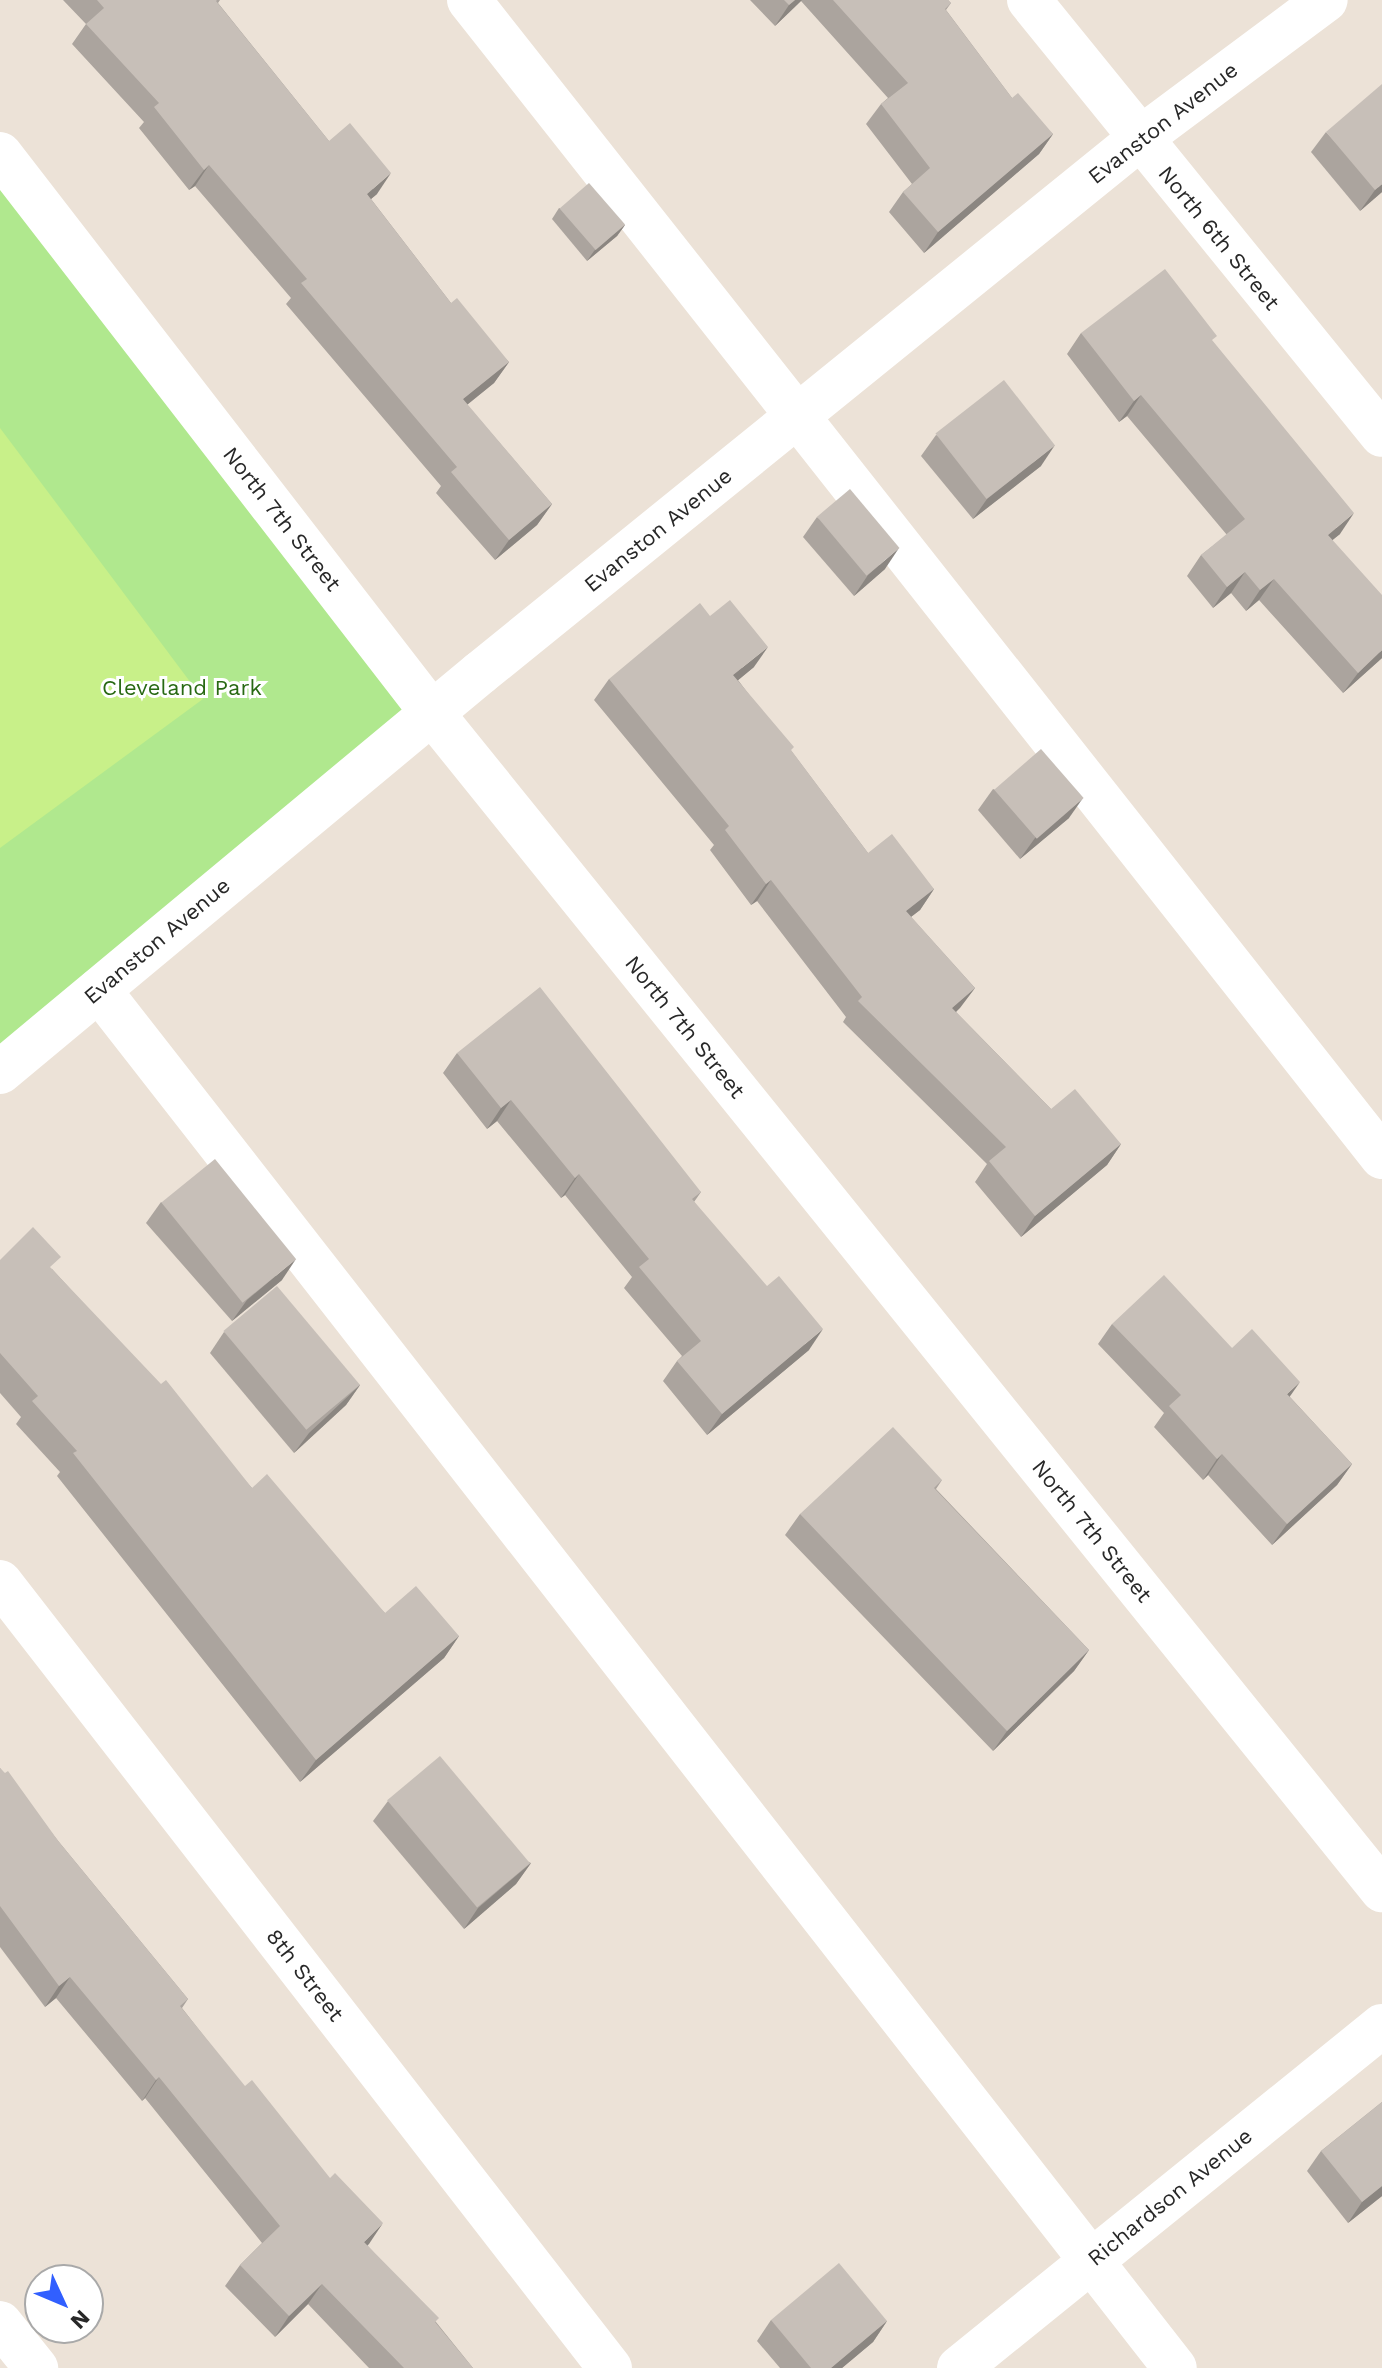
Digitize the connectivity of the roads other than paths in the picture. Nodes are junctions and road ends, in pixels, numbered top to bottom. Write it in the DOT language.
graph roads {
  1 [pos="469,0"];
  2 [pos="1029,0"];
  3 [pos="1326,0"];
  4 [pos="1138,140"];
  5 [pos="0,154"];
  6 [pos="797,418"];
  7 [pos="1382,435"];
  8 [pos="432,713"];
  9 [pos="99,990"];
  10 [pos="0,1072"];
  11 [pos="1382,1157"];
  12 [pos="0,1582"];
  13 [pos="1382,1890"];
  14 [pos="1382,2026"];
  15 [pos="1090,2261"];
  16 [pos="0,2323"];
  17 [pos="36,2368"];
  18 [pos="610,2368"];
  19 [pos="959,2368"];
  20 [pos="1175,2368"];
  1 -- 6 [label="street"];
  2 -- 4 [label="street, North 6th Street"];
  3 -- 4 [label="street, Evanston Avenue"];
  4 -- 6 [label="street, Evanston Avenue"];
  4 -- 7 [label="street, North 6th Street"];
  5 -- 8 [label="street, North 7th Street"];
  6 -- 8 [label="street, Evanston Avenue"];
  6 -- 11 [label="street"];
  8 -- 9 [label="street, Evanston Avenue"];
  8 -- 13 [label="street, North 7th Street"];
  9 -- 10 [label="street, Evanston Avenue"];
  9 -- 15 [label="street"];
  12 -- 18 [label="street, 8th Street"];
  14 -- 15 [label="street, Richardson Avenue"];
  15 -- 19 [label="street, Richardson Avenue"];
  15 -- 20 [label="street"];
  16 -- 17 [label="street"];
}
